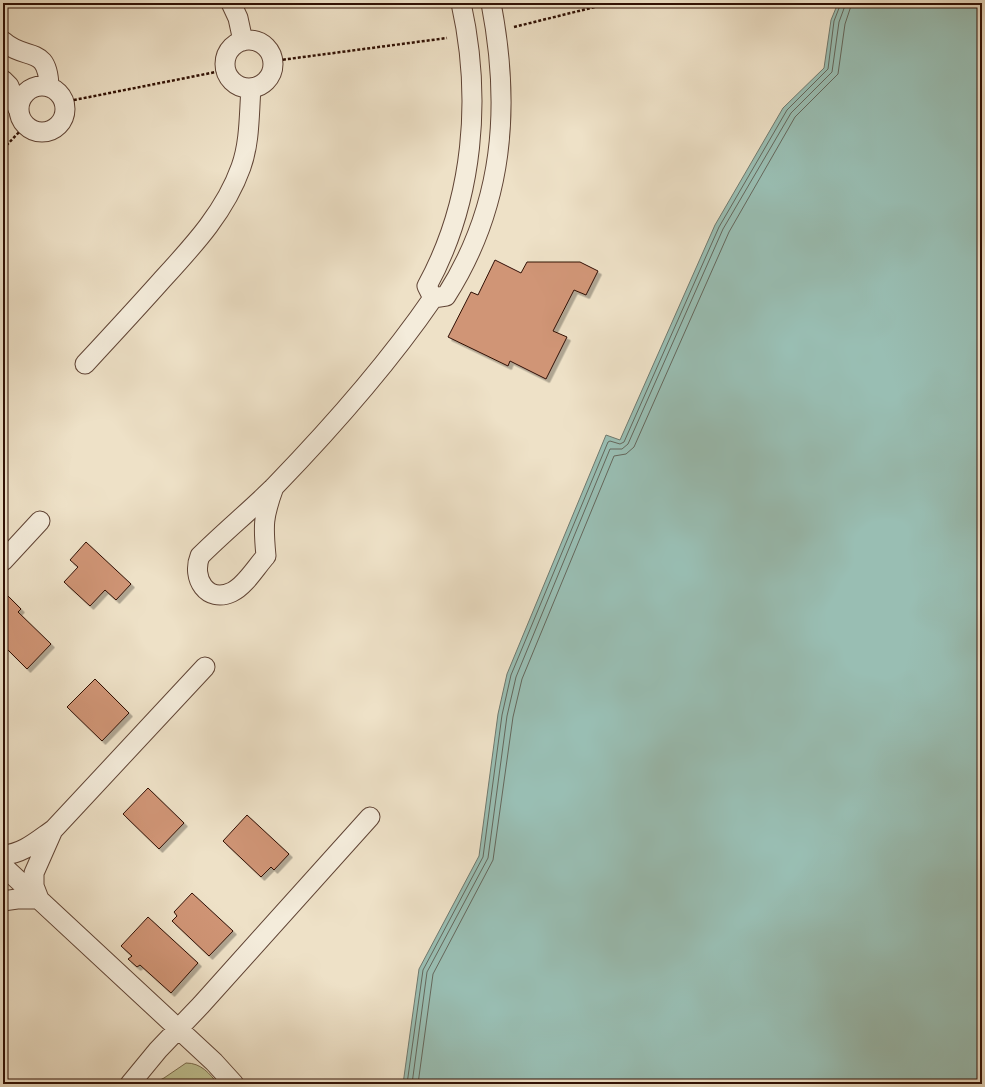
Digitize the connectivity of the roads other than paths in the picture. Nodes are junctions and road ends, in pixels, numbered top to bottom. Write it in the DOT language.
graph roads {
  1 [pos="231,3"];
  2 [pos="461,3"];
  3 [pos="491,3"];
  4 [pos="3,41"];
  5 [pos="243,41"];
  6 [pos="3,80"];
  7 [pos="49,87"];
  8 [pos="251,88"];
  9 [pos="22,118"];
  10 [pos="433,298"];
  11 [pos="85,364"];
  12 [pos="274,487"];
  13 [pos="40,522"];
  14 [pos="3,561"];
  15 [pos="204,667"];
  16 [pos="370,817"];
  17 [pos="54,829"];
  18 [pos="3,855"];
  19 [pos="3,866"];
  20 [pos="39,899"];
  21 [pos="3,901"];
  22 [pos="178,1030"];
  23 [pos="130,1084"];
  24 [pos="234,1084"];
  1 -- 5 [label="street"];
  2 -- 10 [label="street"];
  3 -- 10 [label="street"];
  4 -- 7 [label="street"];
  5 -- 8 [label="street"];
  5 -- 8 [label="street"];
  6 -- 9 [label="street"];
  7 -- 9 [label="street"];
  7 -- 9 [label="street"];
  8 -- 11 [label="street"];
  10 -- 12 [label="street"];
  12 -- 12 [label="street"];
  13 -- 14 [label="street"];
  15 -- 17 [label="street"];
  16 -- 22 [label="street"];
  17 -- 18 [label="street"];
  17 -- 20 [label="street"];
  19 -- 20 [label="street"];
  20 -- 21 [label="street"];
  20 -- 22 [label="street"];
  22 -- 23 [label="street"];
  22 -- 24 [label="street"];
}
